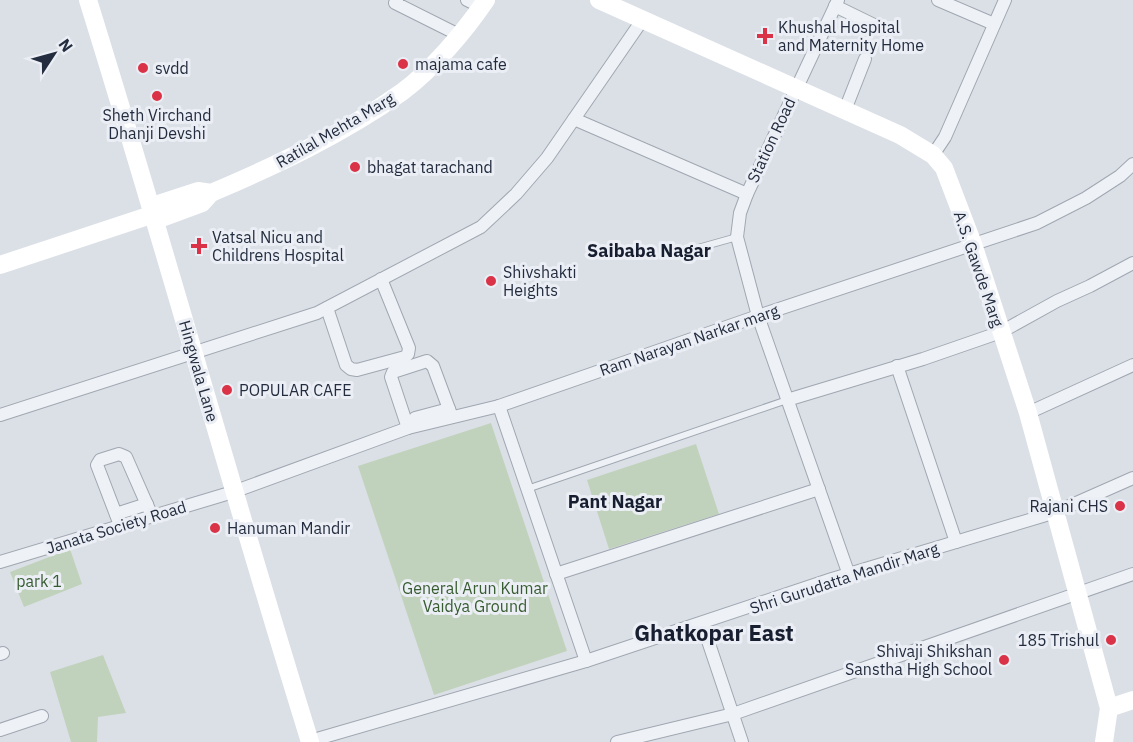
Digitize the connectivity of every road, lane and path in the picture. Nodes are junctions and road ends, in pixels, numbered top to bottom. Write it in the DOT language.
graph roads {
  1 [pos="88,0"];
  2 [pos="397,0"];
  3 [pos="599,0"];
  4 [pos="938,0"];
  5 [pos="1005,0"];
  6 [pos="478,2"];
  7 [pos="836,3"];
  8 [pos="643,19"];
  9 [pos="994,24"];
  10 [pos="874,26"];
  11 [pos="459,35"];
  12 [pos="865,59"];
  13 [pos="796,87"];
  14 [pos="845,110"];
  15 [pos="574,119"];
  16 [pos="933,155"];
  17 [pos="1133,164"];
  18 [pos="747,194"];
  19 [pos="154,213"];
  20 [pos="737,237"];
  21 [pos="973,244"];
  22 [pos="673,255"];
  23 [pos="1133,263"];
  24 [pos="0,265"];
  25 [pos="381,279"];
  26 [pos="327,308"];
  27 [pos="758,316"];
  28 [pos="1001,332"];
  29 [pos="194,353"];
  30 [pos="1133,365"];
  31 [pos="897,366"];
  32 [pos="787,400"];
  33 [pos="499,406"];
  34 [pos="451,413"];
  35 [pos="1028,413"];
  36 [pos="0,415"];
  37 [pos="406,424"];
  38 [pos="1133,478"];
  39 [pos="527,489"];
  40 [pos="819,489"];
  41 [pos="233,492"];
  42 [pos="147,504"];
  43 [pos="1056,512"];
  44 [pos="152,516"];
  45 [pos="118,520"];
  46 [pos="956,542"];
  47 [pos="0,562"];
  48 [pos="556,574"];
  49 [pos="1133,574"];
  50 [pos="849,575"];
  51 [pos="1077,594"];
  52 [pos="702,623"];
  53 [pos="586,661"];
  54 [pos="1133,700"];
  55 [pos="1109,708"];
  56 [pos="733,714"];
  57 [pos="42,716"];
  58 [pos="0,730"];
  59 [pos="310,742"];
  60 [pos="617,742"];
  61 [pos="742,742"];
  62 [pos="1104,742"];
  1 -- 19 [label="street, Hingwala Lane"];
  2 -- 11 [label="street"];
  3 -- 8 [label="street, A.S. Gawde Marg"];
  4 -- 9 [label="street"];
  5 -- 9 [label="street"];
  6 -- 11 [label="street, Ratilal Mehta Marg"];
  7 -- 10 [label="street"];
  7 -- 13 [label="street, Station Road"];
  8 -- 13 [label="street, A.S. Gawde Marg"];
  8 -- 15 [label="street"];
  9 -- 16 [label="street"];
  11 -- 19 [label="street, Ratilal Mehta Marg"];
  12 -- 14 [label="street"];
  13 -- 14 [label="street, A.S. Gawde Marg"];
  13 -- 18 [label="street, Station Road"];
  14 -- 16 [label="street, A.S. Gawde Marg"];
  15 -- 18 [label="street"];
  15 -- 25 [label="street"];
  16 -- 21 [label="street, A.S. Gawde Marg"];
  17 -- 21 [label="street, Ram Narayan Narkar marg"];
  18 -- 20 [label="street, Station Road"];
  19 -- 24 [label="street"];
  19 -- 29 [label="street, Hingwala Lane"];
  20 -- 22 [label="lane"];
  20 -- 27 [label="street"];
  21 -- 27 [label="street, Ram Narayan Narkar marg"];
  21 -- 28 [label="street, A.S. Gawde Marg"];
  23 -- 28 [label="street"];
  25 -- 26 [label="street"];
  25 -- 26 [label="street"];
  26 -- 29 [label="street"];
  27 -- 32 [label="street"];
  27 -- 33 [label="street, Ram Narayan Narkar marg"];
  28 -- 31 [label="street"];
  28 -- 35 [label="street, A.S. Gawde Marg"];
  29 -- 36 [label="street"];
  29 -- 41 [label="street, Hingwala Lane"];
  30 -- 35 [label="street"];
  31 -- 32 [label="street"];
  31 -- 46 [label="street"];
  32 -- 39 [label="lane"];
  32 -- 40 [label="street"];
  33 -- 34 [label="street, Ram Narayan Narkar marg"];
  33 -- 39 [label="street"];
  34 -- 37 [label="street, Ram Narayan Narkar marg"];
  34 -- 37 [label="street"];
  35 -- 43 [label="street, A.S. Gawde Marg"];
  37 -- 41 [label="street, Ram Narayan Narkar marg"];
  38 -- 43 [label="street, Shri Gurudatta Mandir Marg"];
  39 -- 48 [label="street"];
  40 -- 48 [label="street"];
  40 -- 50 [label="street"];
  41 -- 44 [label="street, Janata Society Road"];
  41 -- 59 [label="street, Hingwala Lane"];
  42 -- 44 [label="street"];
  42 -- 45 [label="street"];
  42 -- 45 [label="street"];
  43 -- 46 [label="street, Shri Gurudatta Mandir Marg"];
  43 -- 51 [label="street, A.S. Gawde Marg"];
  44 -- 45 [label="street, Janata Society Road"];
  45 -- 47 [label="street, Janata Society Road"];
  46 -- 50 [label="street, Shri Gurudatta Mandir Marg"];
  48 -- 53 [label="street"];
  49 -- 51 [label="street"];
  50 -- 52 [label="street, Shri Gurudatta Mandir Marg"];
  51 -- 55 [label="street, A.S. Gawde Marg"];
  51 -- 56 [label="street"];
  52 -- 53 [label="street, Shri Gurudatta Mandir Marg"];
  52 -- 56 [label="street"];
  53 -- 59 [label="street, Shri Gurudatta Mandir Marg"];
  54 -- 55 [label="street"];
  55 -- 62 [label="street, A.S. Gawde Marg"];
  56 -- 60 [label="street"];
  56 -- 61 [label="street"];
  57 -- 58 [label="street"];
}
